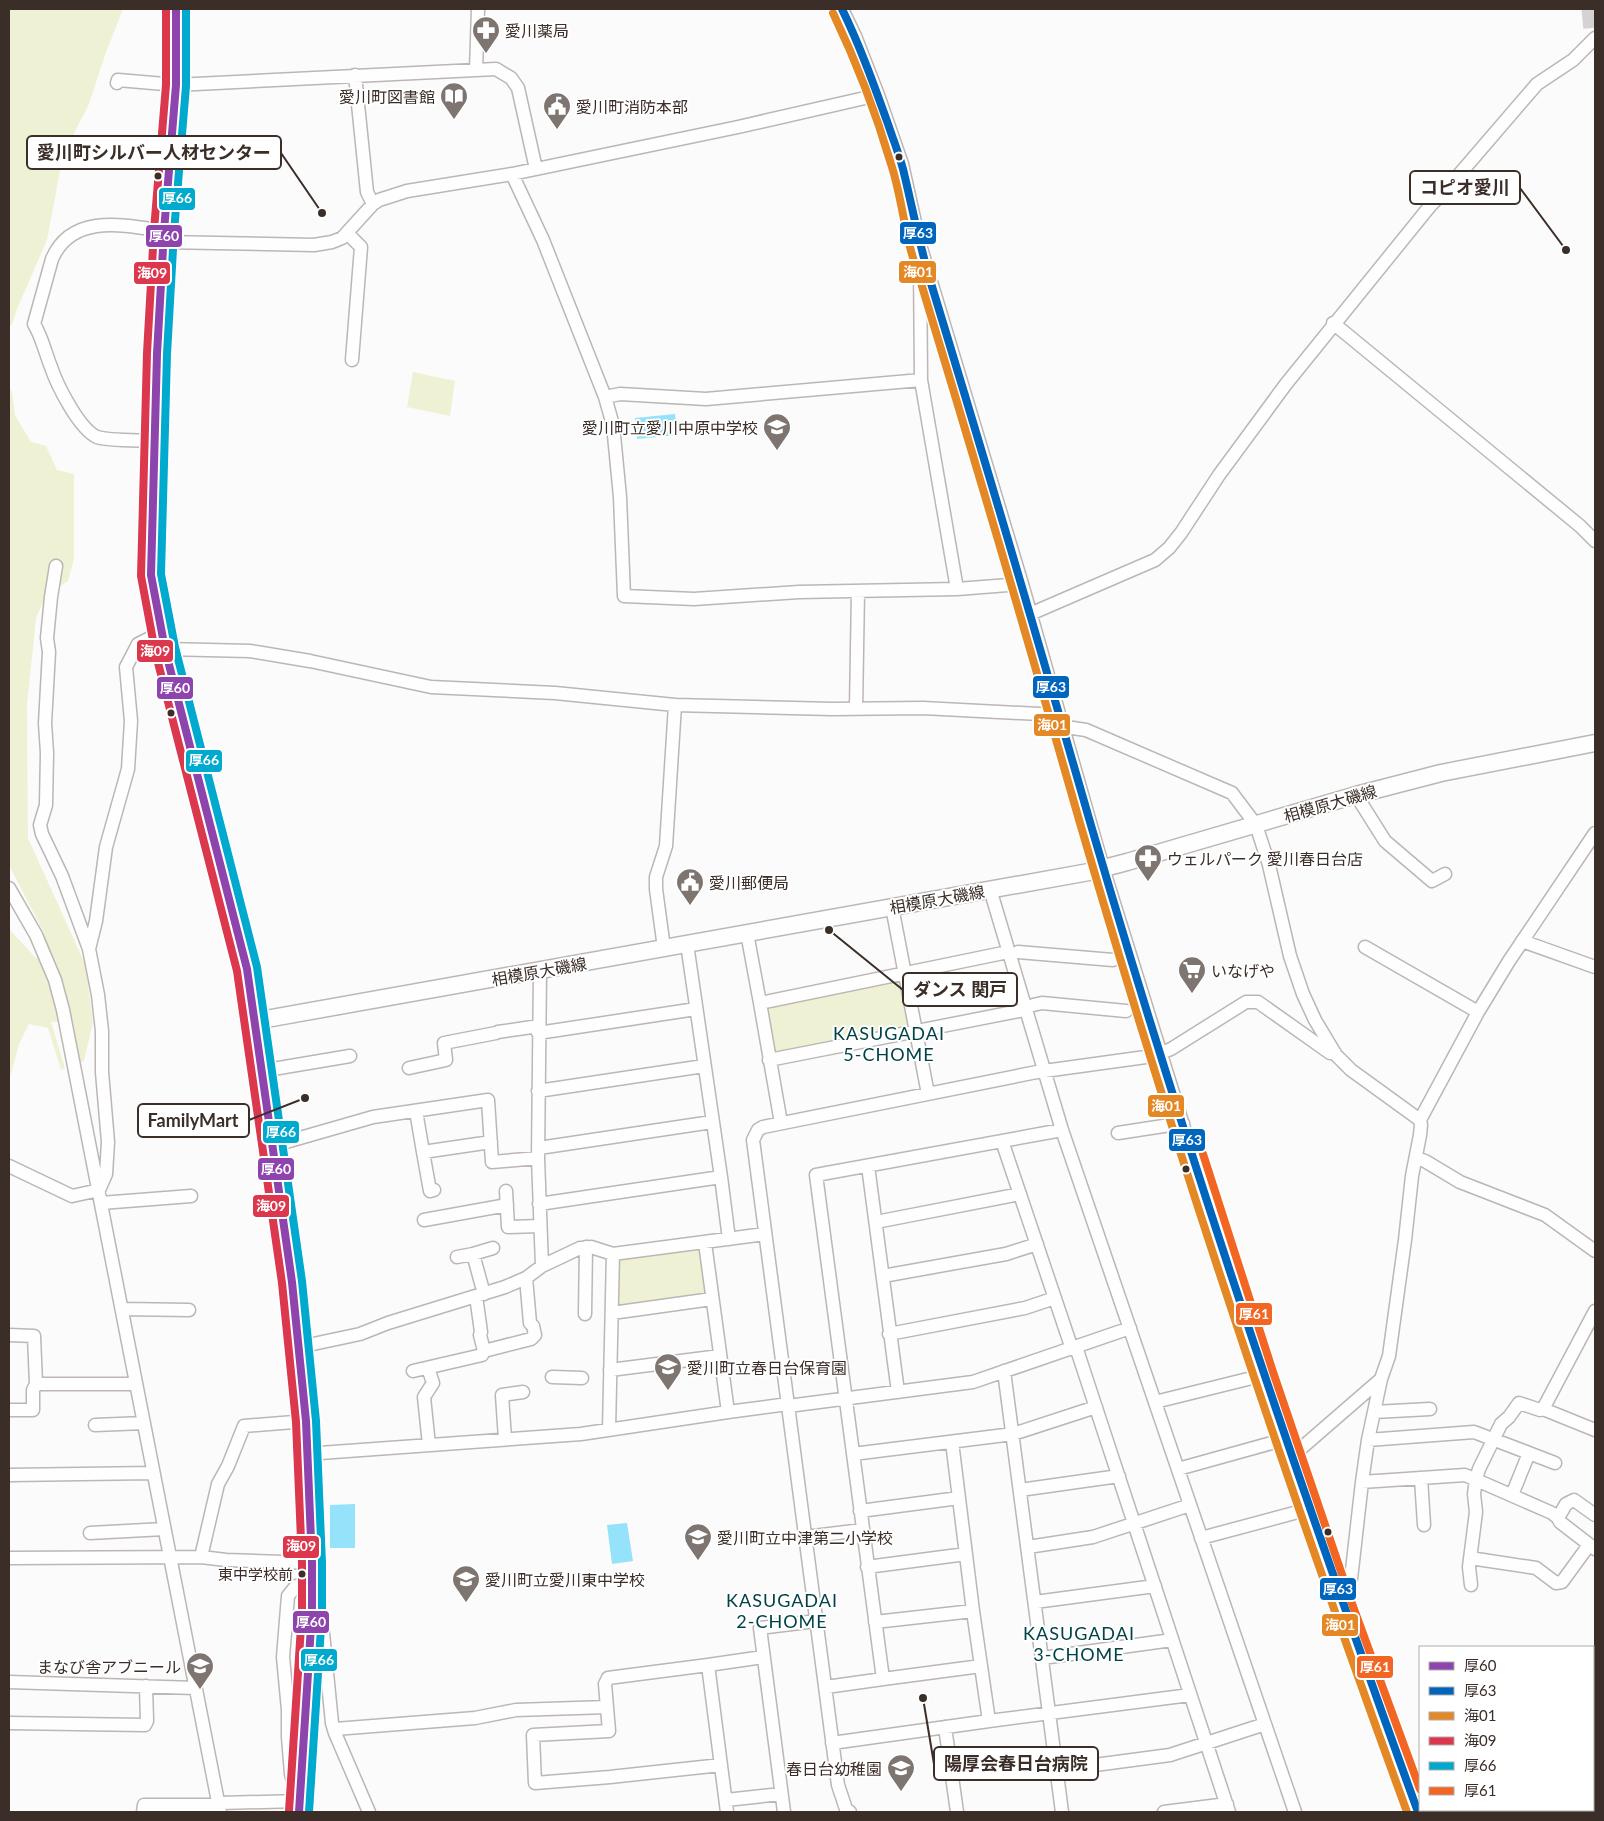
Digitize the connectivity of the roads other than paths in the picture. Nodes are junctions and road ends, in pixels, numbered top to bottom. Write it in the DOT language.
graph roads {
  1 [pos="176,9"];
  2 [pos="478,9"];
  3 [pos="842,9"];
  4 [pos="1595,38"];
  5 [pos="476,70"];
  6 [pos="355,76"];
  7 [pos="117,83"];
  8 [pos="176,85"];
  9 [pos="878,95"];
  10 [pos="536,169"];
  11 [pos="512,174"];
  12 [pos="373,204"];
  13 [pos="347,232"];
  14 [pos="164,236"];
  15 [pos="920,245"];
  16 [pos="1333,324"];
  17 [pos="352,360"];
  18 [pos="921,380"];
  19 [pos="605,397"];
  20 [pos="155,441"];
  21 [pos="1595,541"];
  22 [pos="56,566"];
  23 [pos="1022,584"];
  24 [pos="957,589"];
  25 [pos="858,591"];
  26 [pos="1030,614"];
  27 [pos="162,632"];
  28 [pos="165,649"];
  29 [pos="675,705"];
  30 [pos="856,709"];
  31 [pos="1059,715"];
  32 [pos="1595,743"];
  33 [pos="1356,794"];
  34 [pos="1256,825"];
  35 [pos="1595,833"];
  36 [pos="1102,868"];
  37 [pos="1445,874"];
  38 [pos="9,888"];
  39 [pos="990,889"];
  40 [pos="892,907"];
  41 [pos="747,933"];
  42 [pos="1522,941"];
  43 [pos="687,944"];
  44 [pos="1365,947"];
  45 [pos="89,948"];
  46 [pos="664,948"];
  47 [pos="1013,952"];
  48 [pos="1113,960"];
  49 [pos="1595,967"];
  50 [pos="540,971"];
  51 [pos="905,973"];
  52 [pos="760,1003"];
  53 [pos="1029,1007"];
  54 [pos="696,1009"];
  55 [pos="1126,1011"];
  56 [pos="1478,1012"];
  57 [pos="256,1021"];
  58 [pos="538,1029"];
  59 [pos="915,1032"];
  60 [pos="1160,1053"];
  61 [pos="1335,1053"];
  62 [pos="350,1056"];
  63 [pos="770,1060"];
  64 [pos="704,1066"];
  65 [pos="409,1068"];
  66 [pos="261,1071"];
  67 [pos="1044,1072"];
  68 [pos="538,1091"];
  69 [pos="928,1094"];
  70 [pos="416,1110"];
  71 [pos="1420,1120"];
  72 [pos="712,1122"];
  73 [pos="781,1123"];
  74 [pos="1182,1123"];
  75 [pos="1062,1130"];
  76 [pos="1118,1133"];
  77 [pos="1002,1141"];
  78 [pos="491,1142"];
  79 [pos="272,1146"];
  80 [pos="423,1152"];
  81 [pos="539,1153"];
  82 [pos="1416,1158"];
  83 [pos="9,1166"];
  84 [pos="868,1166"];
  85 [pos="721,1177"];
  86 [pos="430,1191"];
  87 [pos="506,1191"];
  88 [pos="1020,1194"];
  89 [pos="100,1196"];
  90 [pos="191,1196"];
  91 [pos="539,1204"];
  92 [pos="507,1205"];
  93 [pos="424,1220"];
  94 [pos="876,1222"];
  95 [pos="540,1226"];
  96 [pos="765,1234"];
  97 [pos="729,1239"];
  98 [pos="705,1243"];
  99 [pos="1037,1244"];
  100 [pos="586,1247"];
  101 [pos="493,1248"];
  102 [pos="1595,1251"];
  103 [pos="474,1254"];
  104 [pos="613,1254"];
  105 [pos="457,1257"];
  106 [pos="542,1266"];
  107 [pos="883,1276"];
  108 [pos="526,1278"];
  109 [pos="480,1295"];
  110 [pos="1055,1298"];
  111 [pos="712,1299"];
  112 [pos="183,1306"];
  113 [pos="122,1309"];
  114 [pos="1595,1311"];
  115 [pos="612,1313"];
  116 [pos="585,1314"];
  117 [pos="1130,1328"];
  118 [pos="889,1334"];
  119 [pos="9,1335"];
  120 [pos="299,1347"];
  121 [pos="1074,1348"];
  122 [pos="484,1351"];
  123 [pos="720,1356"];
  124 [pos="428,1368"];
  125 [pos="610,1370"];
  126 [pos="413,1371"];
  127 [pos="1004,1371"];
  128 [pos="1264,1376"];
  129 [pos="552,1377"];
  130 [pos="582,1378"];
  131 [pos="1381,1379"];
  132 [pos="36,1384"];
  133 [pos="136,1384"];
  134 [pos="517,1390"];
  135 [pos="898,1392"];
  136 [pos="845,1399"];
  137 [pos="1156,1402"];
  138 [pos="788,1405"];
  139 [pos="1096,1407"];
  140 [pos="1430,1409"];
  141 [pos="1543,1409"];
  142 [pos="9,1410"];
  143 [pos="728,1412"];
  144 [pos="1374,1412"];
  145 [pos="306,1421"];
  146 [pos="144,1423"];
  147 [pos="95,1425"];
  148 [pos="609,1429"];
  149 [pos="1595,1430"];
  150 [pos="1013,1434"];
  151 [pos="505,1439"];
  152 [pos="1286,1439"];
  153 [pos="1368,1440"];
  154 [pos="1492,1440"];
  155 [pos="952,1442"];
  156 [pos="429,1446"];
  157 [pos="1529,1453"];
  158 [pos="306,1454"];
  159 [pos="853,1454"];
  160 [pos="1291,1457"];
  161 [pos="1555,1463"];
  162 [pos="1178,1469"];
  163 [pos="153,1473"];
  164 [pos="9,1475"];
  165 [pos="1119,1476"];
  166 [pos="1421,1478"];
  167 [pos="1476,1479"];
  168 [pos="1362,1482"];
  169 [pos="1020,1490"];
  170 [pos="1512,1495"];
  171 [pos="959,1498"];
  172 [pos="1190,1505"];
  173 [pos="1310,1509"];
  174 [pos="860,1511"];
  175 [pos="1595,1516"];
  176 [pos="1558,1518"];
  177 [pos="1135,1525"];
  178 [pos="1424,1525"];
  179 [pos="97,1529"];
  180 [pos="164,1529"];
  181 [pos="862,1530"];
  182 [pos="805,1537"];
  183 [pos="1201,1538"];
  184 [pos="1028,1546"];
  185 [pos="1592,1547"];
  186 [pos="966,1554"];
  187 [pos="170,1556"];
  188 [pos="201,1557"];
  189 [pos="9,1558"];
  190 [pos="1470,1558"];
  191 [pos="312,1563"];
  192 [pos="868,1567"];
  193 [pos="312,1583"];
  194 [pos="1471,1585"];
  195 [pos="1155,1586"];
  196 [pos="1035,1602"];
  197 [pos="1342,1604"];
  198 [pos="973,1611"];
  199 [pos="312,1612"];
  200 [pos="816,1621"];
  201 [pos="875,1622"];
  202 [pos="1172,1640"];
  203 [pos="763,1657"];
  204 [pos="1042,1658"];
  205 [pos="708,1665"];
  206 [pos="981,1666"];
  207 [pos="883,1679"];
  208 [pos="9,1682"];
  209 [pos="146,1686"];
  210 [pos="826,1687"];
  211 [pos="195,1688"];
  212 [pos="1190,1695"];
  213 [pos="607,1707"];
  214 [pos="1049,1714"];
  215 [pos="989,1721"];
  216 [pos="9,1723"];
  217 [pos="1265,1724"];
  218 [pos="945,1727"];
  219 [pos="335,1729"];
  220 [pos="832,1743"];
  221 [pos="1207,1743"];
  222 [pos="720,1765"];
  223 [pos="1057,1770"];
  224 [pos="781,1794"];
  225 [pos="300,1800"];
  226 [pos="726,1806"];
  227 [pos="1228,1808"];
  228 [pos="219,1809"];
  229 [pos="846,1811"];
  230 [pos="143,1812"];
  231 [pos="369,1812"];
  232 [pos="784,1812"];
  233 [pos="957,1812"];
  234 [pos="1062,1812"];
  235 [pos="1164,1812"];
  236 [pos="1295,1812"];
  237 [pos="1418,1812"];
  1 -- 8 [label="main road"];
  2 -- 5 [label="street"];
  3 -- 9 [label="street"];
  4 -- 16 [label="street"];
  5 -- 6 [label="street"];
  5 -- 10 [label="street"];
  6 -- 8 [label="street"];
  6 -- 12 [label="street"];
  7 -- 8 [label="street"];
  8 -- 14 [label="main road"];
  9 -- 10 [label="street"];
  9 -- 15 [label="street"];
  10 -- 11 [label="street"];
  11 -- 12 [label="street"];
  11 -- 19 [label="street"];
  12 -- 13 [label="street"];
  13 -- 14 [label="street"];
  13 -- 17 [label="street"];
  14 -- 20 [label="main road"];
  14 -- 20 [label="street"];
  15 -- 18 [label="street"];
  15 -- 23 [label="street"];
  16 -- 21 [label="street"];
  16 -- 26 [label="street"];
  18 -- 19 [label="street"];
  18 -- 24 [label="street"];
  19 -- 25 [label="street"];
  20 -- 27 [label="main road"];
  22 -- 45 [label="street"];
  23 -- 24 [label="street"];
  23 -- 26 [label="street"];
  24 -- 25 [label="street"];
  25 -- 30 [label="street"];
  26 -- 31 [label="street"];
  27 -- 28 [label="main road"];
  27 -- 45 [label="street"];
  28 -- 29 [label="street"];
  28 -- 57 [label="main road"];
  29 -- 30 [label="street"];
  29 -- 46 [label="street"];
  30 -- 31 [label="street"];
  31 -- 34 [label="street"];
  31 -- 36 [label="street"];
  32 -- 33 [label="main road, 相模原大磯線"];
  33 -- 34 [label="main road, 相模原大磯線"];
  33 -- 37 [label="street"];
  34 -- 36 [label="main road, 相模原大磯線"];
  34 -- 61 [label="street"];
  35 -- 42 [label="street"];
  36 -- 39 [label="main road, 相模原大磯線"];
  36 -- 60 [label="street"];
  38 -- 89 [label="street"];
  39 -- 40 [label="main road, 相模原大磯線"];
  39 -- 47 [label="street"];
  40 -- 41 [label="main road, 相模原大磯線"];
  40 -- 51 [label="street"];
  41 -- 43 [label="main road, 相模原大磯線"];
  41 -- 52 [label="street"];
  42 -- 49 [label="street"];
  42 -- 56 [label="street"];
  43 -- 46 [label="main road, 相模原大磯線"];
  43 -- 54 [label="street"];
  44 -- 56 [label="street"];
  45 -- 89 [label="street"];
  46 -- 50 [label="main road, 相模原大磯線"];
  47 -- 48 [label="street"];
  47 -- 51 [label="street"];
  47 -- 53 [label="street"];
  50 -- 57 [label="main road, 相模原大磯線"];
  50 -- 58 [label="street"];
  51 -- 52 [label="street"];
  51 -- 59 [label="street"];
  52 -- 63 [label="street"];
  53 -- 55 [label="street"];
  53 -- 59 [label="street"];
  53 -- 67 [label="street"];
  54 -- 58 [label="street"];
  54 -- 64 [label="street"];
  56 -- 71 [label="street"];
  57 -- 66 [label="main road"];
  58 -- 65 [label="street"];
  58 -- 68 [label="street"];
  59 -- 63 [label="street"];
  59 -- 69 [label="street"];
  60 -- 61 [label="street"];
  60 -- 67 [label="street"];
  60 -- 74 [label="street"];
  61 -- 71 [label="street"];
  62 -- 66 [label="street"];
  63 -- 73 [label="street"];
  64 -- 68 [label="street"];
  64 -- 72 [label="street"];
  66 -- 79 [label="main road"];
  67 -- 69 [label="street"];
  67 -- 75 [label="street"];
  68 -- 81 [label="street"];
  69 -- 73 [label="street"];
  70 -- 78 [label="street"];
  70 -- 79 [label="street"];
  70 -- 80 [label="street"];
  71 -- 82 [label="street"];
  72 -- 81 [label="street"];
  72 -- 85 [label="street"];
  73 -- 96 [label="street"];
  74 -- 76 [label="street"];
  74 -- 128 [label="street"];
  75 -- 77 [label="street"];
  75 -- 117 [label="street"];
  77 -- 84 [label="street"];
  77 -- 88 [label="street"];
  78 -- 80 [label="street"];
  78 -- 81 [label="street"];
  79 -- 120 [label="main road"];
  80 -- 86 [label="street"];
  81 -- 91 [label="street"];
  82 -- 102 [label="street"];
  82 -- 131 [label="street"];
  83 -- 89 [label="street"];
  84 -- 94 [label="street"];
  84 -- 136 [label="street"];
  85 -- 91 [label="street"];
  85 -- 97 [label="street"];
  87 -- 92 [label="street"];
  88 -- 94 [label="street"];
  88 -- 99 [label="street"];
  89 -- 90 [label="street"];
  89 -- 113 [label="street"];
  91 -- 95 [label="street"];
  92 -- 93 [label="street"];
  92 -- 95 [label="street"];
  94 -- 107 [label="street"];
  95 -- 106 [label="street"];
  96 -- 97 [label="street"];
  96 -- 138 [label="street"];
  97 -- 98 [label="street"];
  98 -- 104 [label="street"];
  98 -- 111 [label="street"];
  99 -- 107 [label="street"];
  99 -- 110 [label="street"];
  100 -- 104 [label="street"];
  100 -- 106 [label="street"];
  100 -- 116 [label="street"];
  101 -- 103 [label="street"];
  103 -- 105 [label="street"];
  103 -- 109 [label="street"];
  104 -- 115 [label="street"];
  106 -- 108 [label="street"];
  107 -- 118 [label="street"];
  108 -- 109 [label="street"];
  108 -- 122 [label="street"];
  109 -- 120 [label="street"];
  109 -- 122 [label="street"];
  110 -- 118 [label="street"];
  110 -- 121 [label="street"];
  111 -- 115 [label="street"];
  111 -- 123 [label="street"];
  112 -- 113 [label="street"];
  113 -- 133 [label="street"];
  114 -- 141 [label="street"];
  115 -- 125 [label="street"];
  117 -- 121 [label="street"];
  117 -- 137 [label="street"];
  118 -- 135 [label="street"];
  119 -- 132 [label="street"];
  120 -- 145 [label="main road"];
  121 -- 127 [label="street"];
  121 -- 139 [label="street"];
  122 -- 124 [label="street"];
  123 -- 125 [label="street"];
  123 -- 143 [label="street"];
  124 -- 126 [label="street"];
  124 -- 156 [label="street"];
  125 -- 148 [label="street"];
  127 -- 135 [label="street"];
  127 -- 150 [label="street"];
  128 -- 137 [label="street"];
  128 -- 152 [label="street"];
  129 -- 130 [label="street"];
  131 -- 144 [label="street"];
  131 -- 160 [label="street"];
  132 -- 133 [label="street"];
  132 -- 142 [label="street"];
  133 -- 146 [label="street"];
  134 -- 151 [label="street"];
  135 -- 136 [label="street"];
  136 -- 138 [label="street"];
  136 -- 159 [label="street"];
  137 -- 162 [label="street"];
  138 -- 143 [label="street"];
  138 -- 182 [label="street"];
  139 -- 150 [label="street"];
  139 -- 165 [label="street"];
  140 -- 144 [label="street"];
  141 -- 149 [label="street"];
  141 -- 154 [label="street"];
  143 -- 148 [label="street"];
  144 -- 153 [label="street"];
  145 -- 158 [label="main road"];
  145 -- 188 [label="street"];
  146 -- 147 [label="street"];
  146 -- 163 [label="street"];
  148 -- 151 [label="street"];
  150 -- 155 [label="street"];
  150 -- 169 [label="street"];
  151 -- 156 [label="street"];
  152 -- 160 [label="street"];
  152 -- 162 [label="street"];
  153 -- 154 [label="street"];
  153 -- 168 [label="street"];
  154 -- 157 [label="street"];
  154 -- 167 [label="street"];
  155 -- 159 [label="street"];
  155 -- 171 [label="street"];
  156 -- 158 [label="street"];
  157 -- 161 [label="street"];
  157 -- 170 [label="street"];
  158 -- 191 [label="main road"];
  159 -- 174 [label="street"];
  160 -- 173 [label="street"];
  162 -- 172 [label="street"];
  163 -- 164 [label="street"];
  163 -- 180 [label="street"];
  165 -- 169 [label="street"];
  165 -- 177 [label="street"];
  166 -- 167 [label="street"];
  166 -- 168 [label="street"];
  166 -- 178 [label="street"];
  167 -- 170 [label="street"];
  167 -- 190 [label="street"];
  168 -- 197 [label="street"];
  169 -- 184 [label="street"];
  170 -- 176 [label="street"];
  171 -- 174 [label="street"];
  171 -- 186 [label="street"];
  172 -- 177 [label="street"];
  172 -- 183 [label="street"];
  173 -- 183 [label="street"];
  173 -- 197 [label="street"];
  174 -- 181 [label="street"];
  175 -- 176 [label="street"];
  176 -- 185 [label="street"];
  177 -- 184 [label="street"];
  177 -- 195 [label="street"];
  179 -- 180 [label="street"];
  180 -- 187 [label="street"];
  181 -- 182 [label="street"];
  181 -- 192 [label="street"];
  182 -- 200 [label="street"];
  183 -- 217 [label="street"];
  184 -- 196 [label="street"];
  185 -- 190 [label="street"];
  186 -- 192 [label="street"];
  186 -- 198 [label="street"];
  187 -- 188 [label="street"];
  187 -- 189 [label="street"];
  187 -- 211 [label="street"];
  188 -- 191 [label="street"];
  190 -- 194 [label="street"];
  191 -- 193 [label="main road"];
  192 -- 201 [label="street"];
  193 -- 199 [label="main road"];
  193 -- 225 [label="street"];
  195 -- 196 [label="street"];
  195 -- 202 [label="street"];
  196 -- 204 [label="street"];
  197 -- 237 [label="street"];
  198 -- 201 [label="street"];
  198 -- 206 [label="street"];
  199 -- 219 [label="street"];
  199 -- 225 [label="main road"];
  200 -- 203 [label="street"];
  200 -- 210 [label="street"];
  201 -- 207 [label="street"];
  202 -- 204 [label="street"];
  202 -- 212 [label="street"];
  203 -- 205 [label="street"];
  203 -- 224 [label="street"];
  204 -- 214 [label="street"];
  205 -- 213 [label="street"];
  205 -- 222 [label="street"];
  206 -- 207 [label="street"];
  206 -- 215 [label="street"];
  207 -- 210 [label="street"];
  208 -- 209 [label="street"];
  209 -- 211 [label="street"];
  209 -- 216 [label="street"];
  210 -- 220 [label="street"];
  211 -- 228 [label="street"];
  212 -- 214 [label="street"];
  212 -- 221 [label="street"];
  213 -- 219 [label="street"];
  213 -- 222 [label="street"];
  214 -- 215 [label="street"];
  214 -- 223 [label="street"];
  215 -- 218 [label="street"];
  217 -- 221 [label="street"];
  217 -- 236 [label="street"];
  218 -- 220 [label="street"];
  218 -- 233 [label="street"];
  219 -- 231 [label="street"];
  220 -- 229 [label="street"];
  221 -- 223 [label="street"];
  221 -- 227 [label="street"];
  222 -- 226 [label="street"];
  223 -- 234 [label="street"];
  224 -- 226 [label="street"];
  224 -- 232 [label="street"];
  225 -- 228 [label="street"];
  227 -- 235 [label="street"];
  228 -- 230 [label="street"];
}
